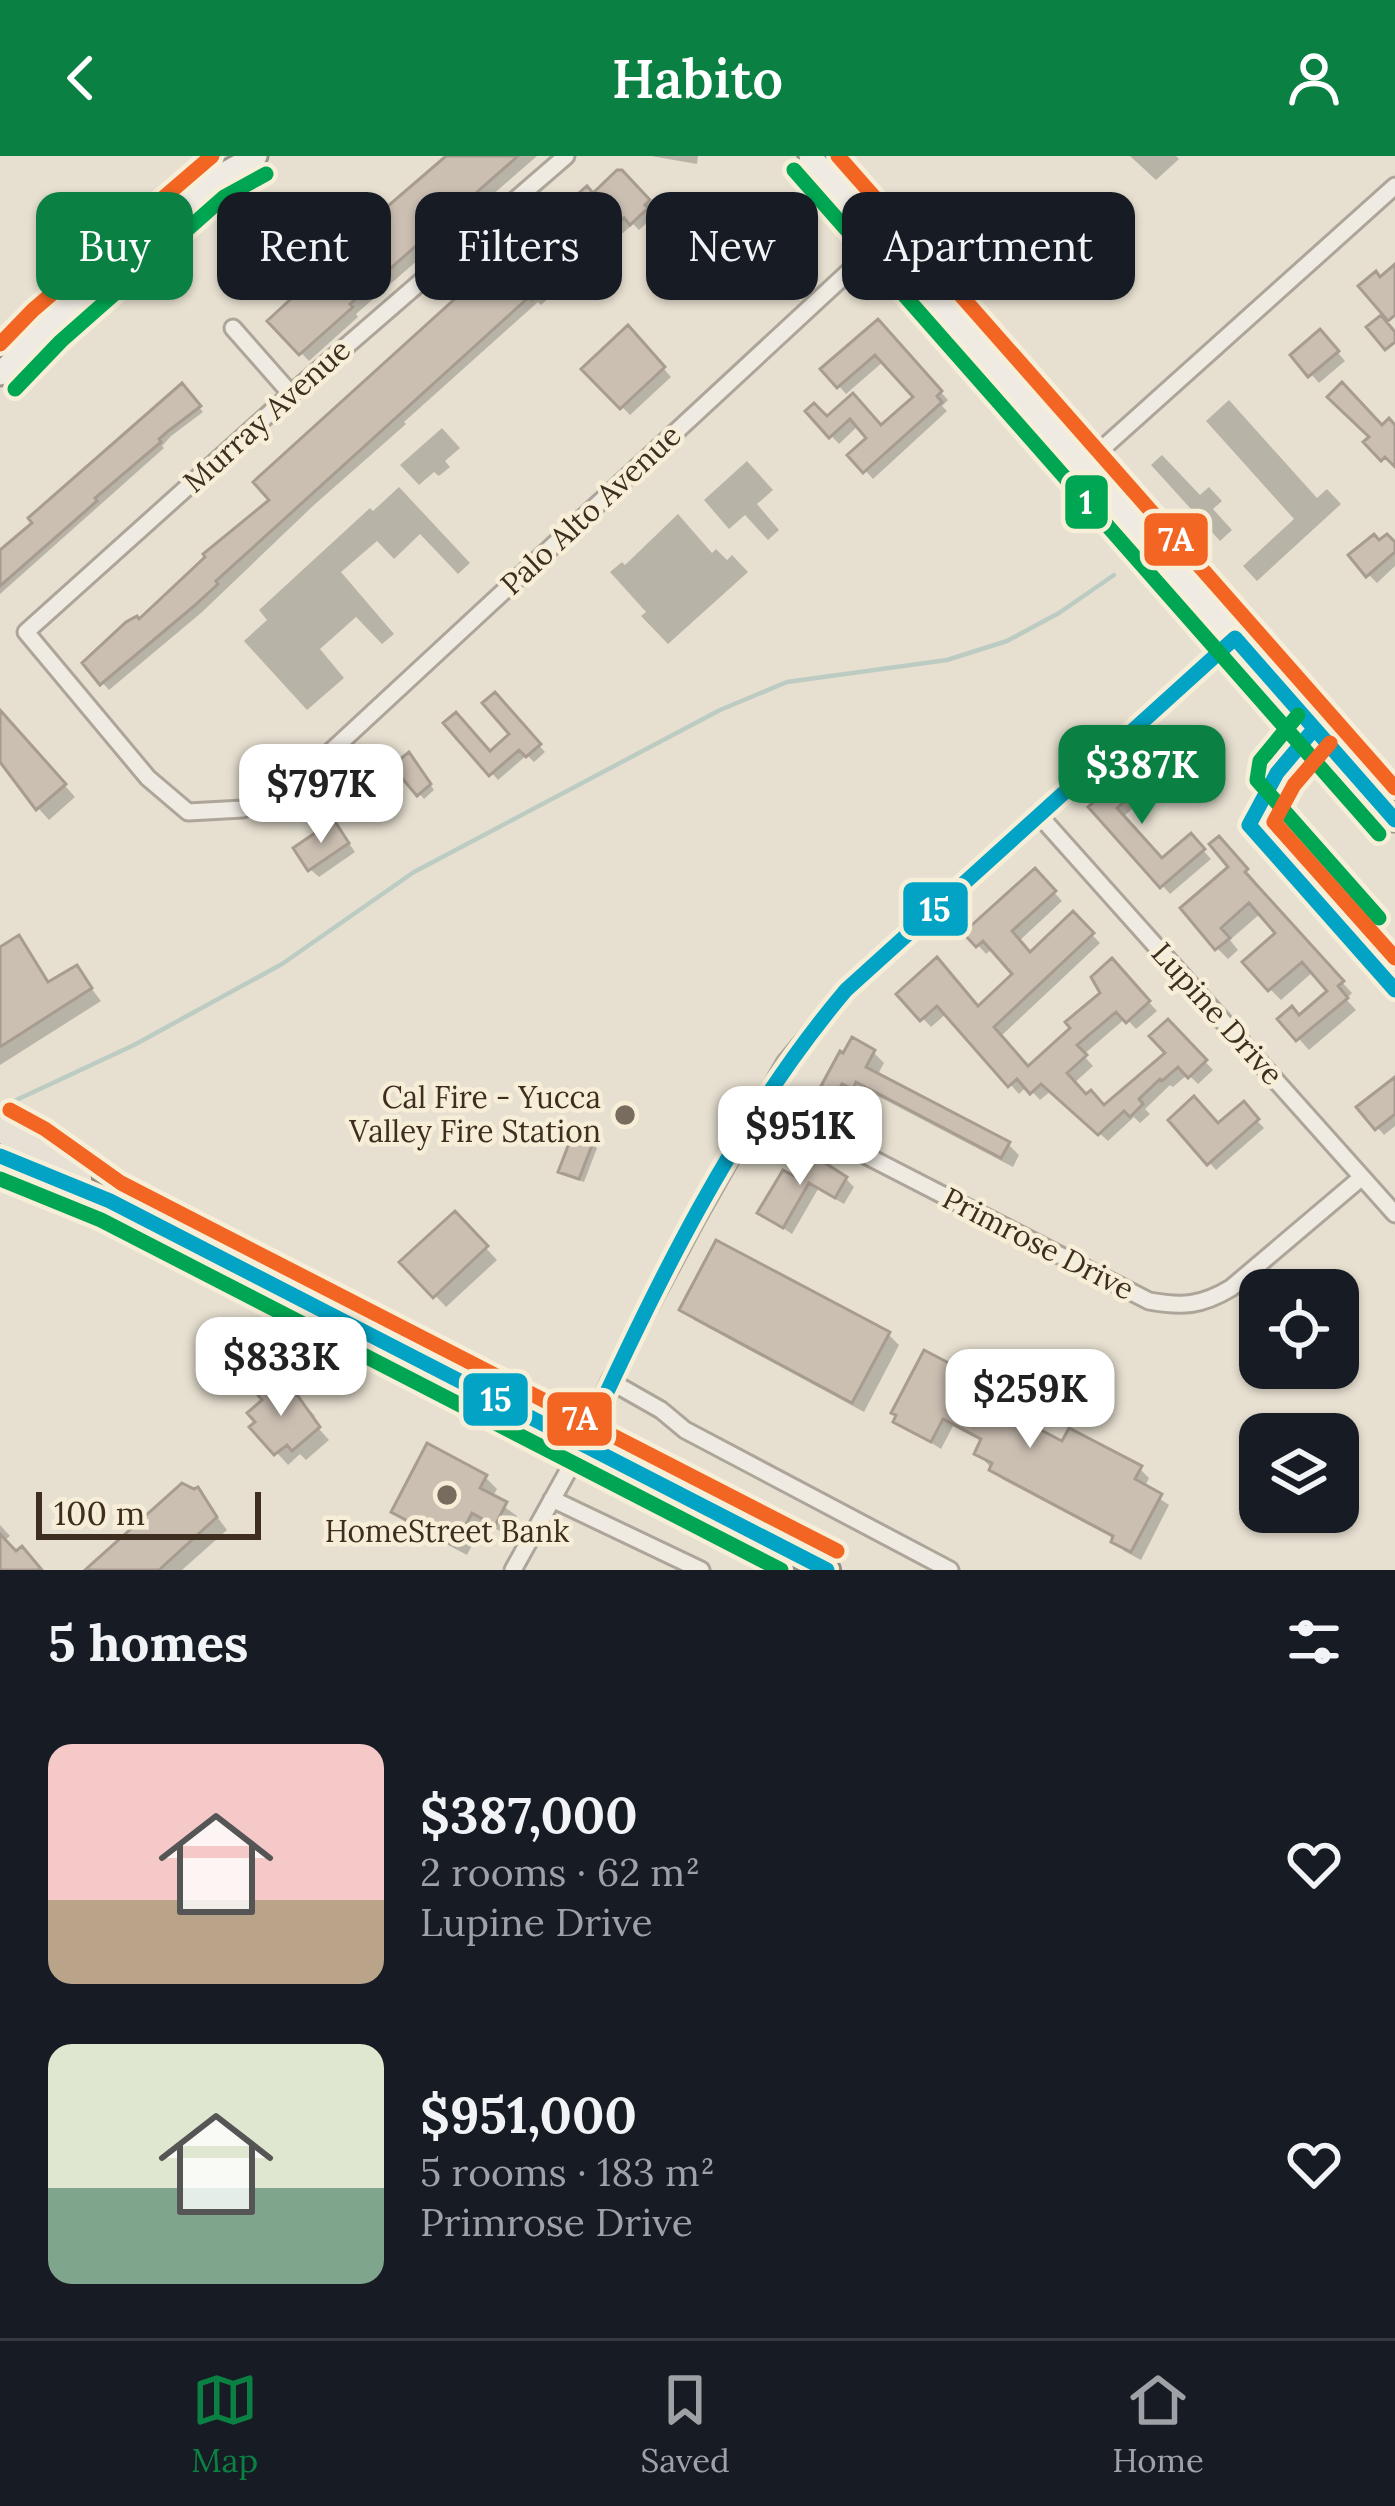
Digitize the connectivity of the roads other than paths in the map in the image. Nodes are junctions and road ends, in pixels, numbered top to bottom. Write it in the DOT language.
graph roads {
  1 [pos="256,156"];
  2 [pos="566,156"];
  3 [pos="810,156"];
  4 [pos="1395,186"];
  5 [pos="842,192"];
  6 [pos="842,278"];
  7 [pos="937,300"];
  8 [pos="233,328"];
  9 [pos="0,374"];
  10 [pos="291,394"];
  11 [pos="1083,466"];
  12 [pos="26,632"];
  13 [pos="1235,638"];
  14 [pos="1038,814"];
  15 [pos="1395,820"];
  16 [pos="760,1101"];
  17 [pos="0,1129"];
  18 [pos="0,1156"];
  19 [pos="1362,1177"];
  20 [pos="110,1201"];
  21 [pos="1395,1214"];
  22 [pos="610,1381"];
  23 [pos="583,1444"];
  24 [pos="553,1499"];
  25 [pos="513,1570"];
  26 [pos="701,1570"];
  27 [pos="827,1570"];
  28 [pos="950,1570"];
  1 -- 9 [label="main road"];
  2 -- 10 [label="street, Murray Avenue"];
  3 -- 5 [label="main road"];
  4 -- 11 [label="street"];
  6 -- 12 [label="street, Palo Alto Avenue"];
  7 -- 11 [label="main road"];
  8 -- 10 [label="street"];
  10 -- 12 [label="street, Murray Avenue"];
  11 -- 13 [label="main road"];
  13 -- 14 [label="street"];
  13 -- 15 [label="main road"];
  14 -- 16 [label="street"];
  14 -- 19 [label="street, Lupine Drive"];
  16 -- 19 [label="street, Primrose Drive"];
  16 -- 22 [label="street"];
  17 -- 20 [label="main road"];
  18 -- 20 [label="main road"];
  19 -- 21 [label="street, Lupine Drive"];
  20 -- 23 [label="main road"];
  22 -- 23 [label="street"];
  22 -- 28 [label="street"];
  23 -- 24 [label="street"];
  23 -- 27 [label="main road"];
  24 -- 25 [label="street"];
  24 -- 26 [label="street"];
}
